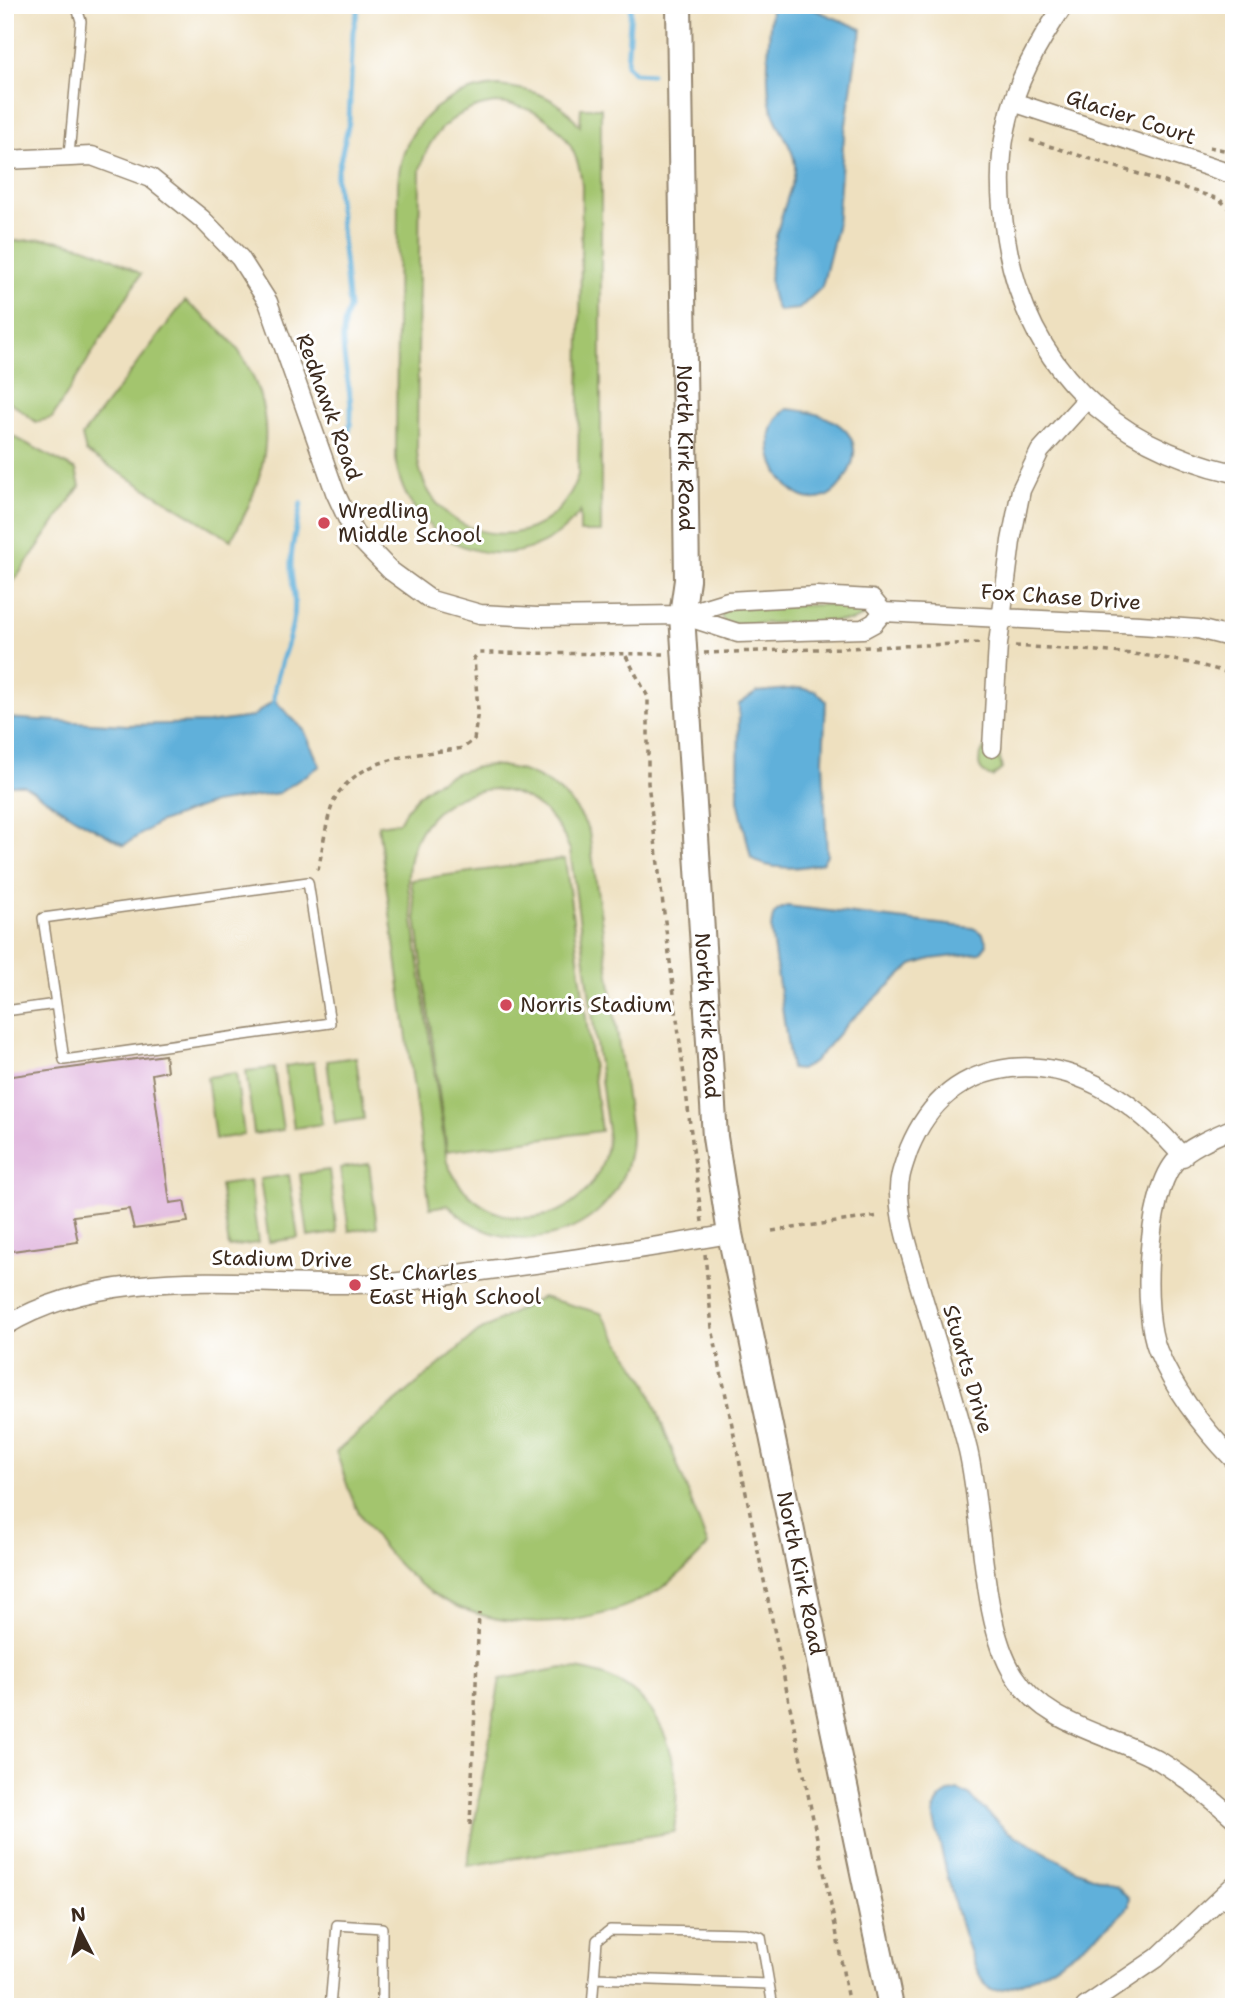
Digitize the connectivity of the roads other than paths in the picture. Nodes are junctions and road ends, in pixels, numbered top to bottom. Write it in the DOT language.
graph roads {
  1 [pos="76,5"];
  2 [pos="679,5"];
  3 [pos="1064,5"];
  4 [pos="1013,102"];
  5 [pos="69,155"];
  6 [pos="5,160"];
  7 [pos="1234,175"];
  8 [pos="1087,399"];
  9 [pos="1234,473"];
  10 [pos="883,612"];
  11 [pos="682,615"];
  12 [pos="1003,616"];
  13 [pos="1234,638"];
  14 [pos="992,748"];
  15 [pos="56,1004"];
  16 [pos="5,1011"];
  17 [pos="1234,1128"];
  18 [pos="1183,1157"];
  19 [pos="730,1234"];
  20 [pos="12,1323"];
  21 [pos="1234,1460"];
  22 [pos="1234,1818"];
  23 [pos="1234,1885"];
  24 [pos="594,1978"];
  25 [pos="769,1984"];
  26 [pos="330,2007"];
  27 [pos="382,2007"];
  28 [pos="592,2007"];
  29 [pos="773,2007"];
  30 [pos="891,2007"];
  31 [pos="1085,2007"];
  1 -- 5 [label="lane"];
  2 -- 11 [label="main road, North Kirk Road"];
  3 -- 4 [label="street"];
  4 -- 7 [label="street, Glacier Court"];
  4 -- 8 [label="street"];
  5 -- 6 [label="street, Redhawk Road"];
  5 -- 11 [label="street, Redhawk Road"];
  8 -- 9 [label="street"];
  8 -- 12 [label="street"];
  10 -- 11 [label="street, Fox Chase Drive"];
  10 -- 11 [label="street"];
  10 -- 12 [label="street, Fox Chase Drive"];
  11 -- 19 [label="main road, North Kirk Road"];
  12 -- 13 [label="street, Fox Chase Drive"];
  12 -- 14 [label="street"];
  15 -- 15 [label="lane"];
  15 -- 16 [label="lane"];
  17 -- 18 [label="street"];
  18 -- 21 [label="street"];
  18 -- 22 [label="street, Stuarts Drive"];
  19 -- 20 [label="street, Stadium Drive"];
  19 -- 30 [label="main road, North Kirk Road"];
  23 -- 31 [label="street"];
  24 -- 25 [label="lane"];
  24 -- 25 [label="lane"];
  24 -- 28 [label="lane"];
  25 -- 29 [label="lane"];
  26 -- 27 [label="lane"];
}
